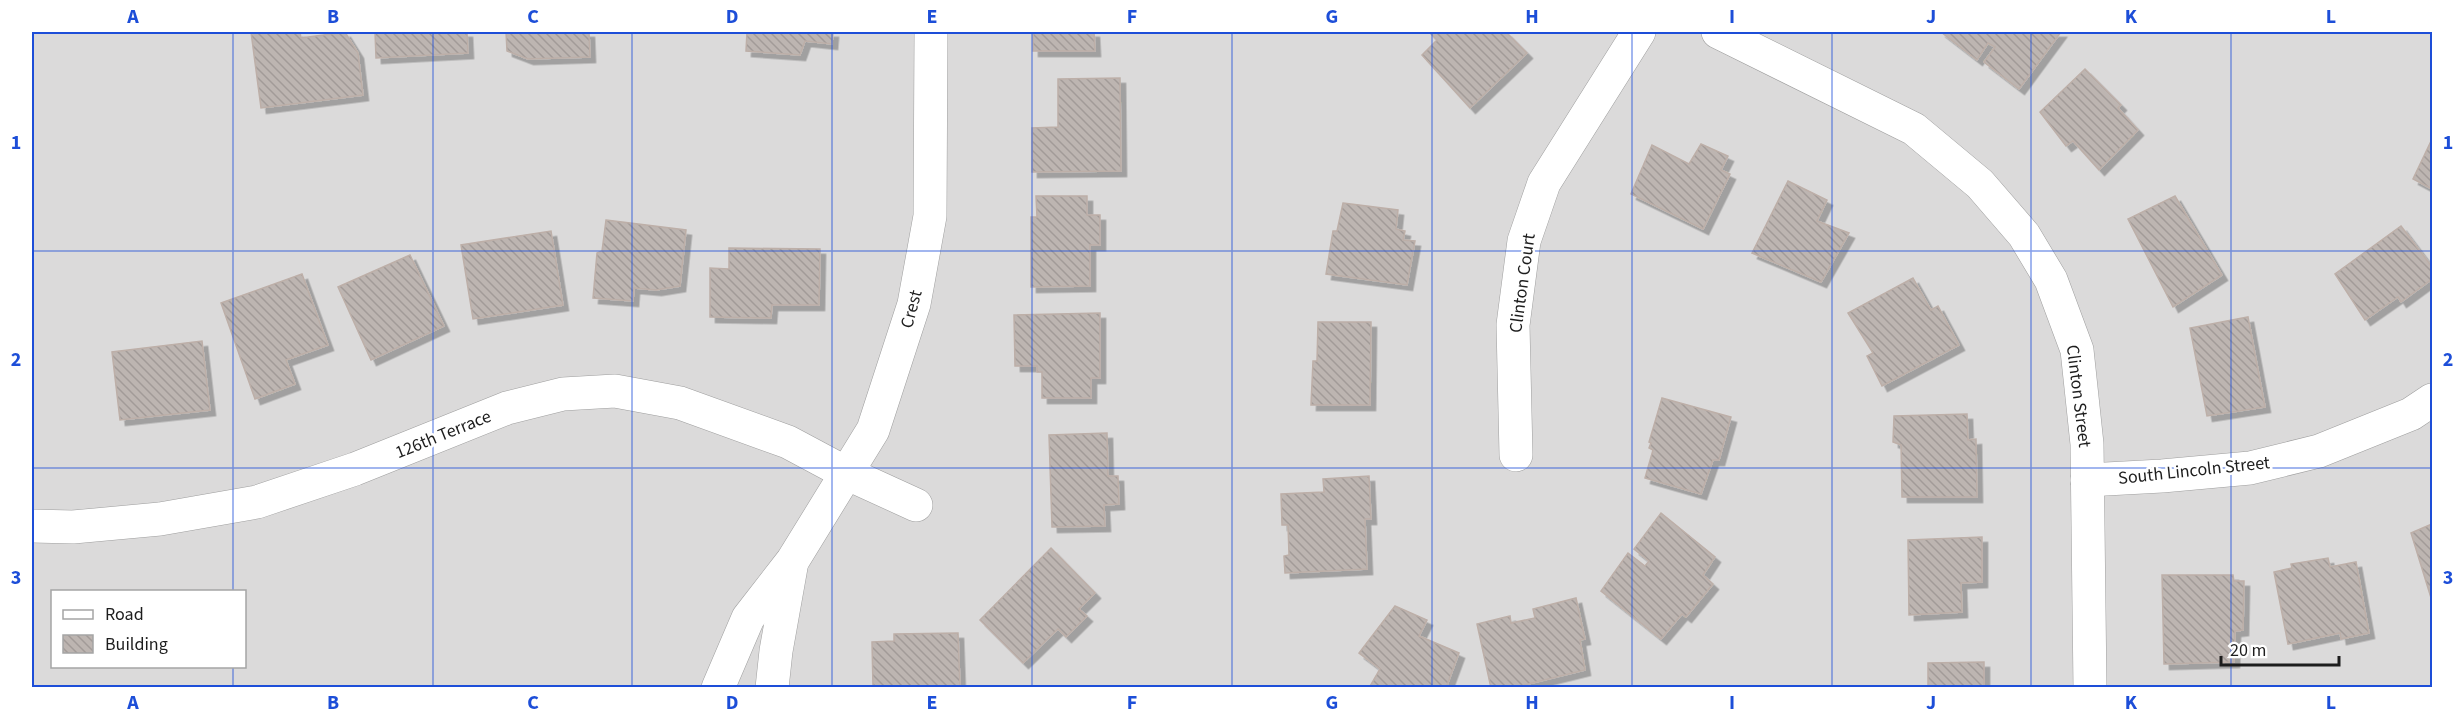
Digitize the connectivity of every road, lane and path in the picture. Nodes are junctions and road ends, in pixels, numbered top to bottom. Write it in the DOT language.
graph roads {
  1 [pos="931,32"];
  2 [pos="1639,32"];
  3 [pos="1718,32"];
  4 [pos="2433,400"];
  5 [pos="1516,455"];
  6 [pos="846,473"];
  7 [pos="2087,480"];
  8 [pos="916,505"];
  9 [pos="32,526"];
  10 [pos="793,560"];
  11 [pos="718,687"];
  12 [pos="772,687"];
  13 [pos="2090,687"];
  1 -- 6 [label="street, Crest"];
  2 -- 5 [label="street, Clinton Court"];
  3 -- 7 [label="street, Clinton Street"];
  4 -- 7 [label="street, South Lincoln Street"];
  6 -- 8 [label="street, 126th Terrace"];
  6 -- 9 [label="street, 126th Terrace"];
  6 -- 10 [label="street, Crest"];
  7 -- 13 [label="street, Clinton Street"];
  10 -- 11 [label="street, Crest"];
  10 -- 12 [label="street, Crest"];
}
